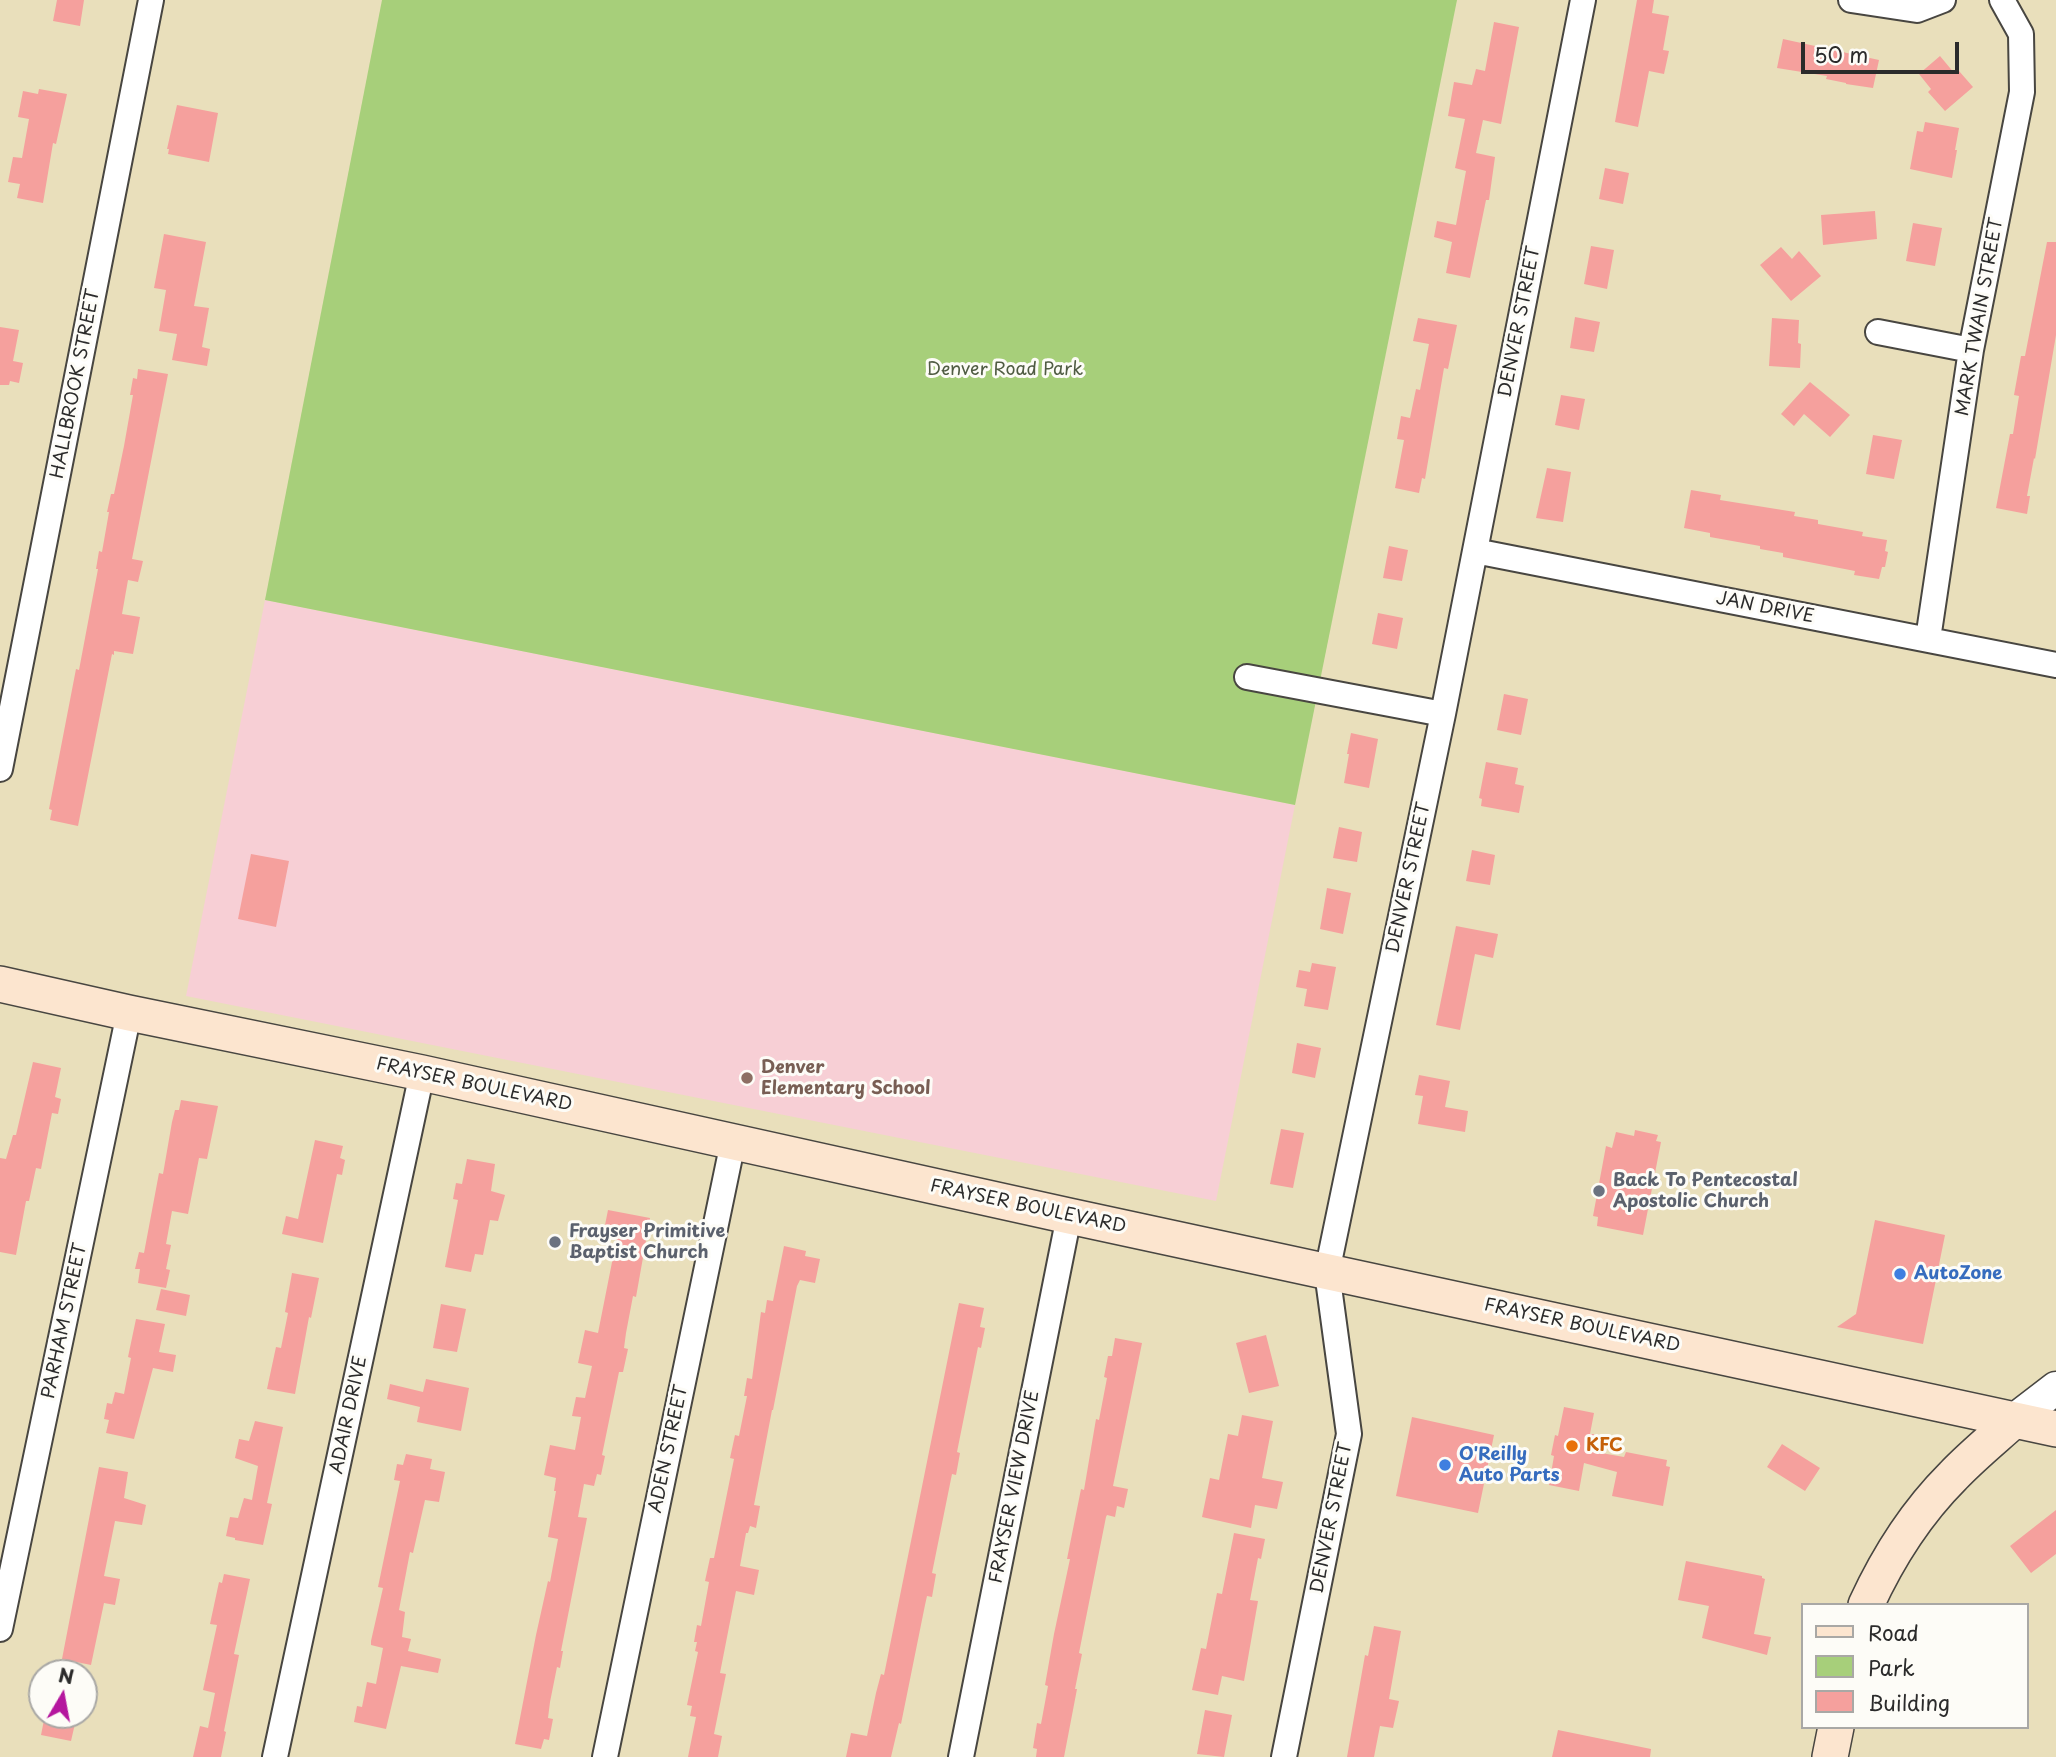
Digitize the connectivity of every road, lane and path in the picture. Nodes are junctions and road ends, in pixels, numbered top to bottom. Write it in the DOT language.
graph roads {
  1 [pos="151,0"];
  2 [pos="1583,0"];
  3 [pos="1851,0"];
  4 [pos="1943,0"];
  5 [pos="2002,0"];
  6 [pos="1878,332"];
  7 [pos="1972,351"];
  8 [pos="1475,551"];
  9 [pos="1928,639"];
  10 [pos="2056,665"];
  11 [pos="1247,677"];
  12 [pos="1443,714"];
  13 [pos="0,768"];
  14 [pos="0,984"];
  15 [pos="130,1013"];
  16 [pos="422,1073"];
  17 [pos="733,1142"];
  18 [pos="1069,1216"];
  19 [pos="1327,1272"];
  20 [pos="2056,1388"];
  21 [pos="2013,1421"];
  22 [pos="2056,1429"];
  23 [pos="1867,1603"];
  24 [pos="0,1629"];
  25 [pos="1836,1729"];
  26 [pos="275,1757"];
  27 [pos="605,1757"];
  28 [pos="961,1757"];
  29 [pos="1284,1757"];
  30 [pos="1830,1757"];
  1 -- 13 [label="street, HALLBROOK STREET"];
  2 -- 8 [label="street, DENVER STREET"];
  3 -- 4 [label="street"];
  5 -- 7 [label="street, MARK TWAIN STREET"];
  6 -- 7 [label="street"];
  7 -- 9 [label="street, MARK TWAIN STREET"];
  8 -- 9 [label="street, JAN DRIVE"];
  8 -- 12 [label="street, DENVER STREET"];
  9 -- 10 [label="street, JAN DRIVE"];
  11 -- 12 [label="street"];
  12 -- 19 [label="street, DENVER STREET"];
  14 -- 15 [label="main road, FRAYSER BOULEVARD"];
  15 -- 16 [label="main road, FRAYSER BOULEVARD"];
  15 -- 24 [label="street, PARHAM STREET"];
  16 -- 17 [label="main road, FRAYSER BOULEVARD"];
  16 -- 26 [label="street, ADAIR DRIVE"];
  17 -- 18 [label="main road, FRAYSER BOULEVARD"];
  17 -- 27 [label="street, ADEN STREET"];
  18 -- 19 [label="main road, FRAYSER BOULEVARD"];
  18 -- 28 [label="street, FRAYSER VIEW DRIVE"];
  19 -- 21 [label="main road, FRAYSER BOULEVARD"];
  19 -- 29 [label="street, DENVER STREET"];
  20 -- 21 [label="street"];
  21 -- 22 [label="main road, FRAYSER BOULEVARD"];
  21 -- 23 [label="main road"];
  25 -- 30 [label="main road"];
}
